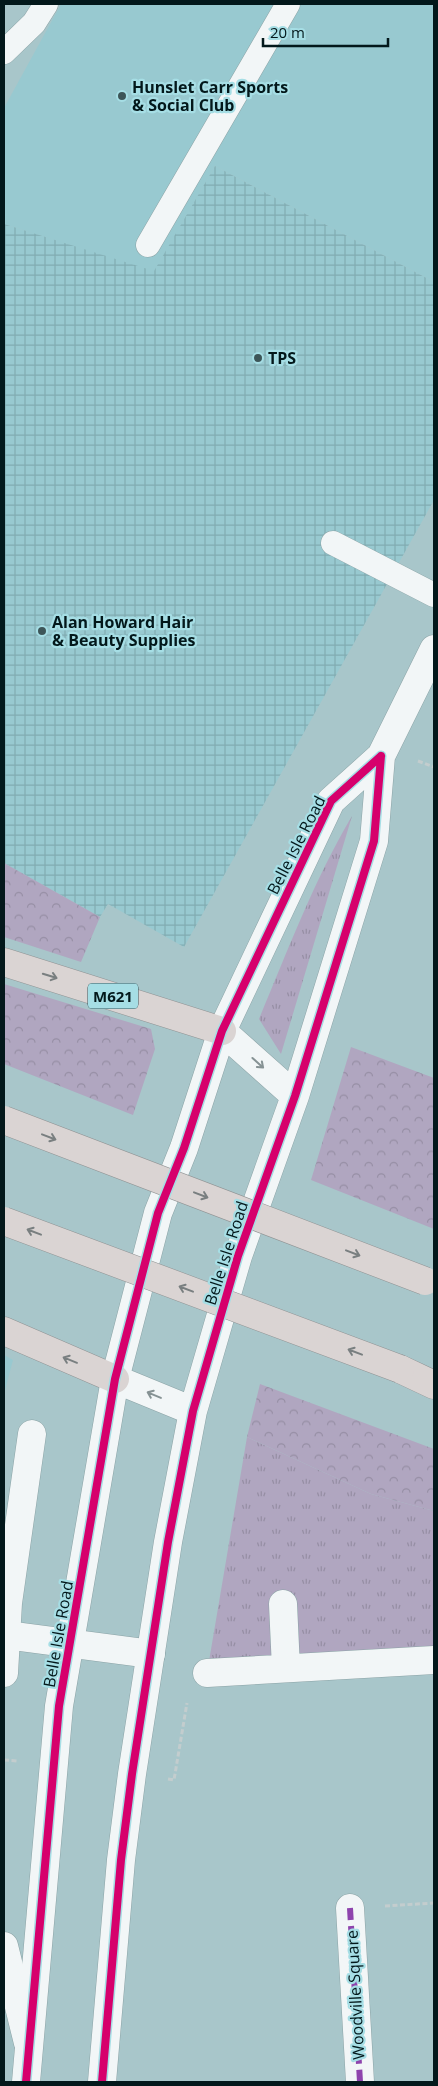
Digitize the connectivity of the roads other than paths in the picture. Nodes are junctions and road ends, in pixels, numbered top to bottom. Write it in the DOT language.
graph roads {
  1 [pos="46,4"];
  2 [pos="288,4"];
  3 [pos="4,52"];
  4 [pos="148,245"];
  5 [pos="333,543"];
  6 [pos="434,595"];
  7 [pos="434,649"];
  8 [pos="381,756"];
  9 [pos="4,962"];
  10 [pos="222,1031"];
  11 [pos="295,1096"];
  12 [pos="4,1120"];
  13 [pos="4,1221"];
  14 [pos="430,1283"];
  15 [pos="4,1330"];
  16 [pos="115,1379"];
  17 [pos="434,1386"];
  18 [pos="193,1411"];
  19 [pos="32,1434"];
  20 [pos="6,1603"];
  21 [pos="283,1604"];
  22 [pos="6,1635"];
  23 [pos="70,1643"];
  24 [pos="151,1654"];
  25 [pos="434,1660"];
  26 [pos="286,1668"];
  27 [pos="4,1673"];
  28 [pos="207,1673"];
  29 [pos="350,1908"];
  30 [pos="4,1946"];
  31 [pos="29,2045"];
  32 [pos="26,2082"];
  33 [pos="102,2082"];
  34 [pos="360,2082"];
  1 -- 3 [label="lane"];
  2 -- 4 [label="lane"];
  5 -- 6 [label="lane"];
  7 -- 8 [label="street, Belle Isle Road"];
  8 -- 10 [label="street, Belle Isle Road"];
  8 -- 11 [label="street, Belle Isle Road"];
  9 -- 10 [label="highway, M621, one-way"];
  10 -- 11 [label="street, one-way"];
  10 -- 16 [label="street, Belle Isle Road"];
  11 -- 18 [label="street, Belle Isle Road"];
  12 -- 14 [label="highway, one-way, bridge"];
  17 -- 13 [label="highway, one-way, bridge"];
  16 -- 15 [label="highway, one-way"];
  18 -- 16 [label="street, one-way"];
  16 -- 23 [label="street, Belle Isle Road"];
  18 -- 24 [label="street, Belle Isle Road"];
  19 -- 20 [label="street"];
  20 -- 22 [label="street"];
  21 -- 26 [label="street"];
  22 -- 23 [label="street, Belle Isle Road"];
  22 -- 27 [label="street"];
  23 -- 24 [label="street, Belle Isle Road"];
  23 -- 31 [label="street, Belle Isle Road"];
  24 -- 33 [label="street, Belle Isle Road"];
  25 -- 26 [label="street"];
  26 -- 28 [label="street"];
  29 -- 34 [label="street, Woodville Square"];
  30 -- 31 [label="street, Belle Isle Road"];
  31 -- 32 [label="street, Belle Isle Road"];
}
